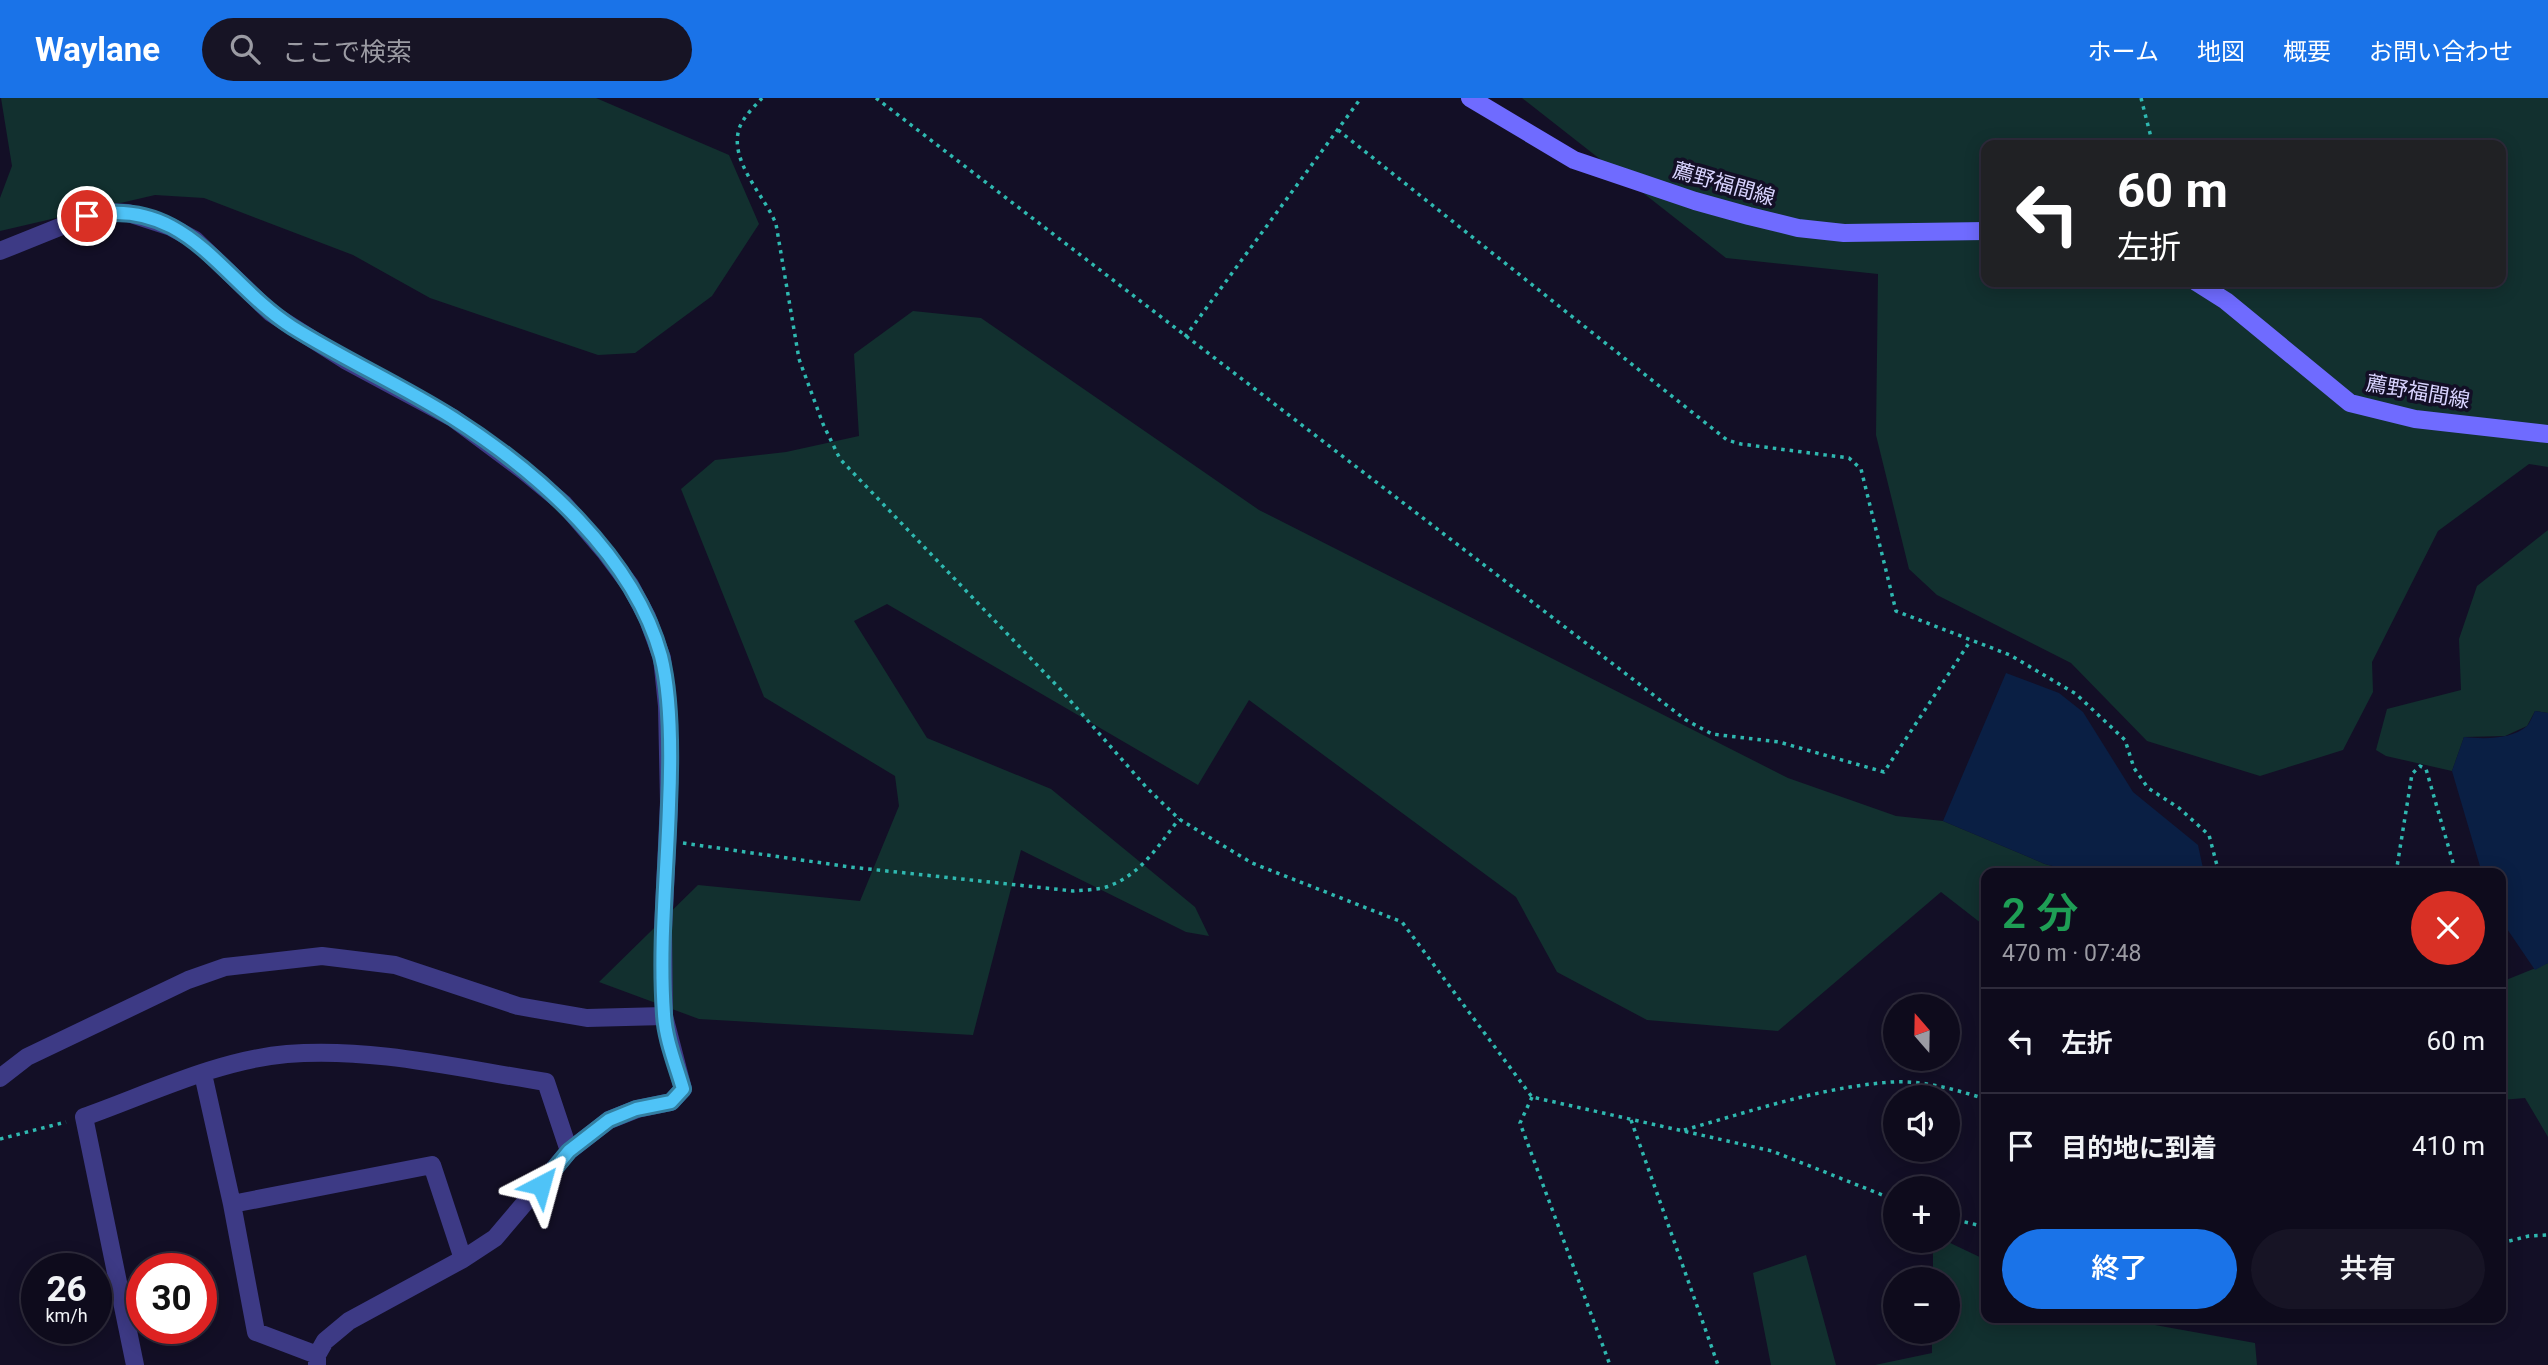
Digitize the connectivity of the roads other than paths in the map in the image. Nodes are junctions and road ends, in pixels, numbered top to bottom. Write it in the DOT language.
graph roads {
  1 [pos="1470,98"];
  2 [pos="1981,231"];
  3 [pos="0,251"];
  4 [pos="2204,287"];
  5 [pos="2548,434"];
  6 [pos="664,1016"];
  7 [pos="203,1074"];
  8 [pos="0,1078"];
  9 [pos="569,1151"];
  10 [pos="232,1204"];
  11 [pos="463,1259"];
  12 [pos="317,1360"];
  13 [pos="135,1365"];
  1 -- 2 [label="main road, 薦野福間線"];
  3 -- 6 [label="street"];
  4 -- 5 [label="main road, 薦野福間線"];
  6 -- 8 [label="street"];
  6 -- 9 [label="street"];
  7 -- 9 [label="street"];
  7 -- 10 [label="street"];
  7 -- 13 [label="street"];
  9 -- 11 [label="street"];
  10 -- 11 [label="street"];
  10 -- 12 [label="street"];
  11 -- 12 [label="street"];
}
